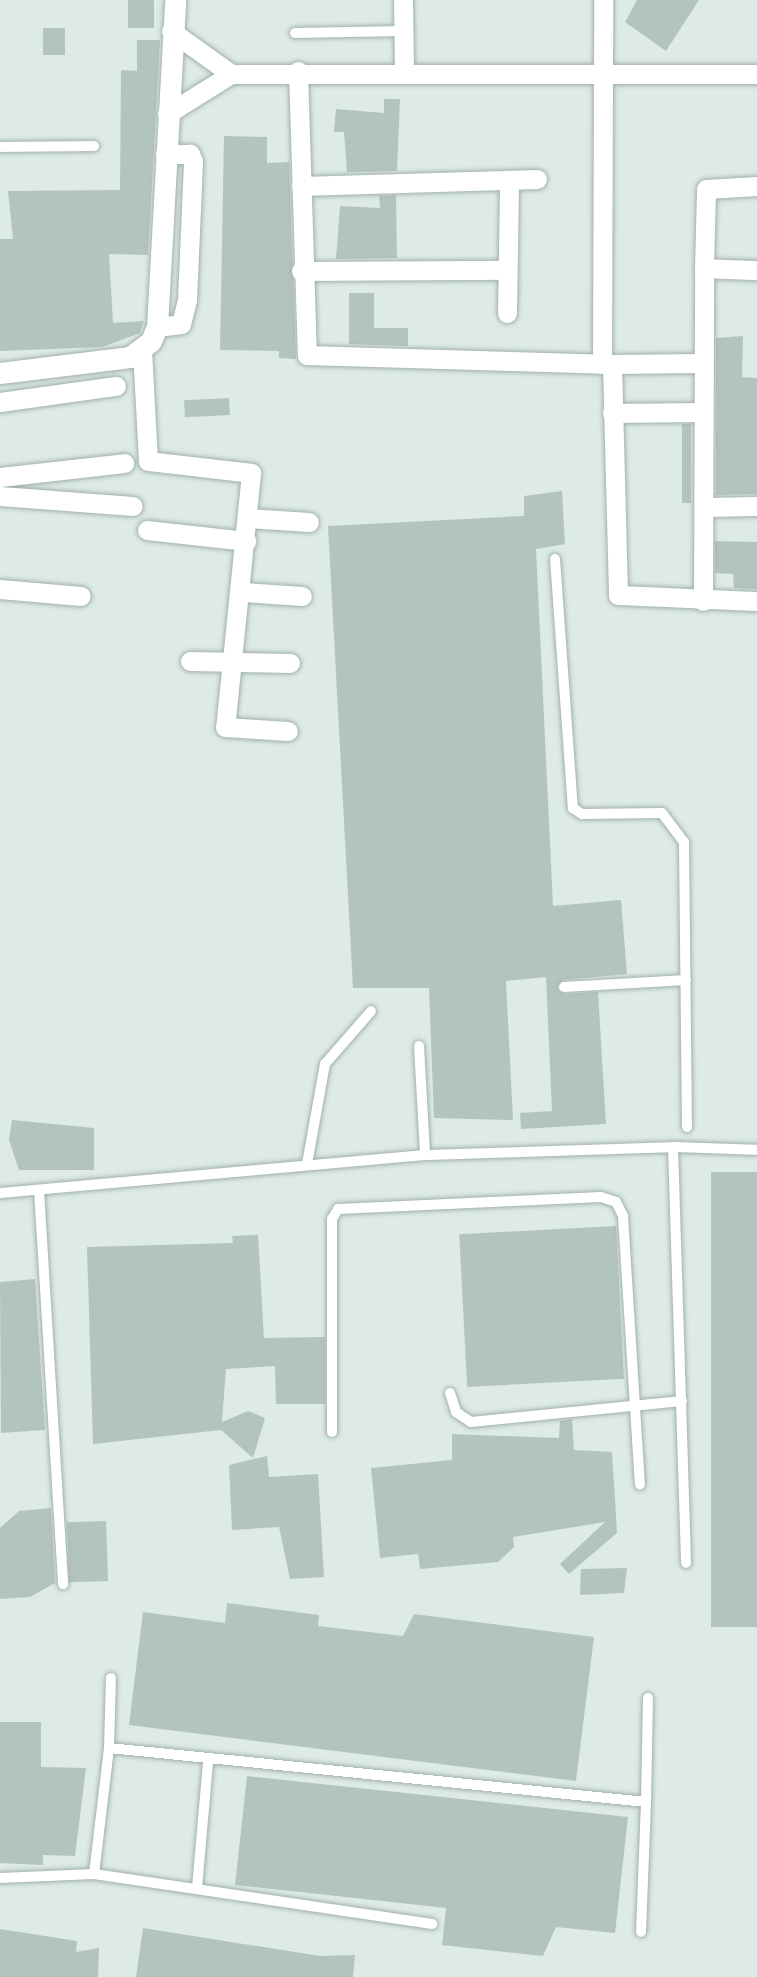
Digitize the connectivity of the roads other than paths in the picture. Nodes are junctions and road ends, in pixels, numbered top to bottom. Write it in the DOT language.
graph roads {
  1 [pos="175,0"];
  2 [pos="403,0"];
  3 [pos="603,0"];
  4 [pos="172,31"];
  5 [pos="403,31"];
  6 [pos="295,33"];
  7 [pos="298,71"];
  8 [pos="404,72"];
  9 [pos="604,72"];
  10 [pos="231,74"];
  11 [pos="757,75"];
  12 [pos="167,114"];
  13 [pos="94,146"];
  14 [pos="0,147"];
  15 [pos="537,179"];
  16 [pos="509,180"];
  17 [pos="300,186"];
  18 [pos="757,186"];
  19 [pos="704,268"];
  20 [pos="507,270"];
  21 [pos="757,270"];
  22 [pos="301,271"];
  23 [pos="507,313"];
  24 [pos="142,350"];
  25 [pos="700,363"];
  26 [pos="607,364"];
  27 [pos="0,373"];
  28 [pos="116,386"];
  29 [pos="0,402"];
  30 [pos="702,412"];
  31 [pos="612,413"];
  32 [pos="124,463"];
  33 [pos="0,477"];
  34 [pos="0,495"];
  35 [pos="134,506"];
  36 [pos="757,506"];
  37 [pos="704,507"];
  38 [pos="247,519"];
  39 [pos="309,522"];
  40 [pos="147,530"];
  41 [pos="246,541"];
  42 [pos="555,559"];
  43 [pos="0,589"];
  44 [pos="243,592"];
  45 [pos="81,596"];
  46 [pos="302,596"];
  47 [pos="703,601"];
  48 [pos="757,601"];
  49 [pos="190,662"];
  50 [pos="232,662"];
  51 [pos="290,663"];
  52 [pos="288,731"];
  53 [pos="686,981"];
  54 [pos="564,987"];
  55 [pos="371,1011"];
  56 [pos="419,1046"];
  57 [pos="687,1127"];
  58 [pos="673,1147"];
  59 [pos="757,1150"];
  60 [pos="425,1155"];
  61 [pos="307,1164"];
  62 [pos="39,1190"];
  63 [pos="0,1193"];
  64 [pos="450,1393"];
  65 [pos="682,1401"];
  66 [pos="634,1405"];
  67 [pos="332,1432"];
  68 [pos="640,1483"];
  69 [pos="687,1563"];
  70 [pos="63,1584"];
  71 [pos="111,1678"];
  72 [pos="648,1698"];
  73 [pos="109,1748"];
  74 [pos="208,1761"];
  75 [pos="646,1802"];
  76 [pos="94,1874"];
  77 [pos="0,1878"];
  78 [pos="197,1888"];
  79 [pos="432,1924"];
  80 [pos="641,1932"];
  1 -- 4 [label="street"];
  2 -- 5 [label="street"];
  3 -- 9 [label="street"];
  4 -- 10 [label="street"];
  4 -- 12 [label="street"];
  5 -- 6 [label="lane"];
  5 -- 8 [label="street"];
  7 -- 8 [label="street"];
  7 -- 10 [label="street"];
  7 -- 17 [label="street"];
  8 -- 9 [label="street"];
  9 -- 11 [label="street"];
  9 -- 26 [label="street"];
  10 -- 12 [label="street"];
  12 -- 24 [label="street"];
  13 -- 14 [label="lane"];
  15 -- 16 [label="street"];
  16 -- 17 [label="street"];
  16 -- 20 [label="street"];
  17 -- 22 [label="street"];
  18 -- 19 [label="street"];
  19 -- 21 [label="street"];
  19 -- 25 [label="street"];
  20 -- 22 [label="street"];
  20 -- 23 [label="street"];
  22 -- 26 [label="street"];
  24 -- 27 [label="street"];
  24 -- 38 [label="street"];
  25 -- 26 [label="street"];
  25 -- 30 [label="street"];
  26 -- 31 [label="street"];
  28 -- 29 [label="street"];
  30 -- 31 [label="street"];
  30 -- 37 [label="street"];
  31 -- 47 [label="street"];
  32 -- 33 [label="street"];
  34 -- 35 [label="street"];
  36 -- 37 [label="street"];
  37 -- 47 [label="street"];
  38 -- 39 [label="street"];
  38 -- 41 [label="street"];
  40 -- 41 [label="street"];
  41 -- 44 [label="street"];
  42 -- 53 [label="lane"];
  43 -- 45 [label="street"];
  44 -- 46 [label="street"];
  44 -- 50 [label="street"];
  47 -- 48 [label="street"];
  49 -- 50 [label="street"];
  50 -- 51 [label="street"];
  50 -- 52 [label="street"];
  53 -- 54 [label="lane"];
  53 -- 57 [label="lane"];
  55 -- 61 [label="lane"];
  56 -- 60 [label="lane"];
  58 -- 59 [label="lane"];
  58 -- 60 [label="lane"];
  58 -- 65 [label="lane"];
  60 -- 61 [label="lane"];
  61 -- 62 [label="lane"];
  62 -- 63 [label="lane"];
  62 -- 70 [label="lane"];
  64 -- 66 [label="lane"];
  65 -- 66 [label="lane"];
  65 -- 69 [label="lane"];
  66 -- 67 [label="lane"];
  66 -- 68 [label="lane"];
  71 -- 73 [label="lane"];
  72 -- 75 [label="lane"];
  73 -- 74 [label="lane"];
  73 -- 76 [label="lane"];
  74 -- 75 [label="lane"];
  74 -- 78 [label="lane"];
  75 -- 80 [label="lane"];
  76 -- 77 [label="lane"];
  76 -- 78 [label="lane"];
  78 -- 79 [label="lane"];
}
